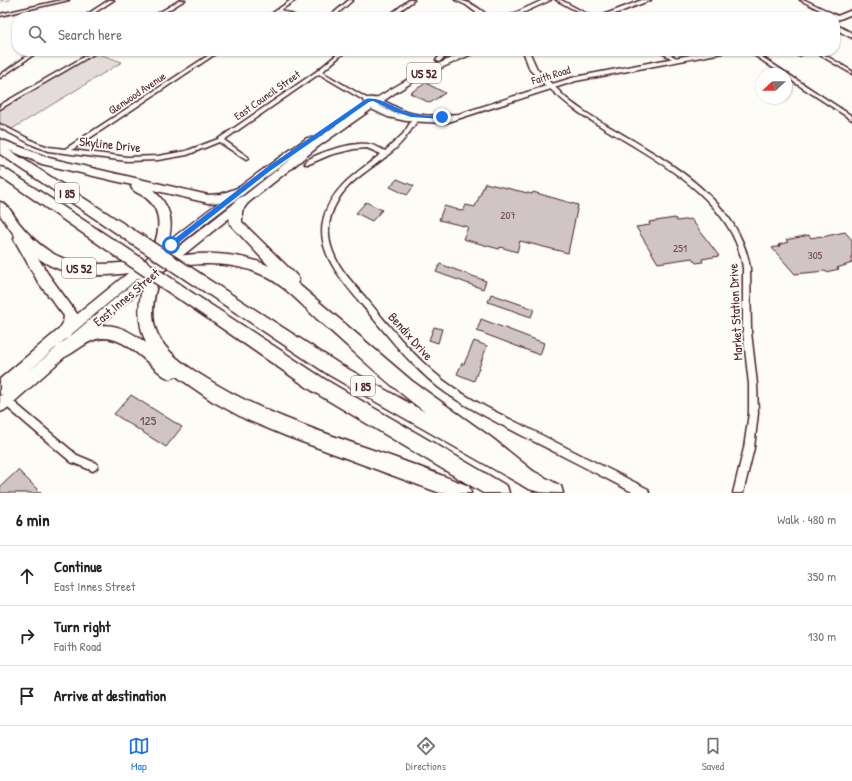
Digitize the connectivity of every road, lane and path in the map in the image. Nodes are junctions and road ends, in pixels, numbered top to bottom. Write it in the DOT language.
graph roads {
  1 [pos="67,0"];
  2 [pos="112,0"];
  3 [pos="183,0"];
  4 [pos="294,0"];
  5 [pos="352,0"];
  6 [pos="412,0"];
  7 [pos="458,0"];
  8 [pos="548,0"];
  9 [pos="558,0"];
  10 [pos="648,0"];
  11 [pos="802,0"];
  12 [pos="279,11"];
  13 [pos="12,12"];
  14 [pos="13,12"];
  15 [pos="93,12"];
  16 [pos="163,12"];
  17 [pos="282,12"];
  18 [pos="337,12"];
  19 [pos="396,12"];
  20 [pos="479,12"];
  21 [pos="520,12"];
  22 [pos="581,12"];
  23 [pos="615,12"];
  24 [pos="825,12"];
  25 [pos="852,12"];
  26 [pos="0,15"];
  27 [pos="840,17"];
  28 [pos="840,29"];
  29 [pos="852,36"];
  30 [pos="30,56"];
  31 [pos="88,56"];
  32 [pos="210,56"];
  33 [pos="338,56"];
  34 [pos="442,56"];
  35 [pos="450,56"];
  36 [pos="464,56"];
  37 [pos="528,56"];
  38 [pos="670,56"];
  39 [pos="698,56"];
  40 [pos="758,56"];
  41 [pos="823,56"];
  42 [pos="439,60"];
  43 [pos="678,60"];
  44 [pos="776,68"];
  45 [pos="318,72"];
  46 [pos="852,73"];
  47 [pos="0,77"];
  48 [pos="792,79"];
  49 [pos="550,86"];
  50 [pos="371,102"];
  51 [pos="0,107"];
  52 [pos="459,116"];
  53 [pos="852,118"];
  54 [pos="414,121"];
  55 [pos="0,126"];
  56 [pos="220,140"];
  57 [pos="0,142"];
  58 [pos="0,149"];
  59 [pos="67,151"];
  60 [pos="386,154"];
  61 [pos="246,158"];
  62 [pos="307,163"];
  63 [pos="84,170"];
  64 [pos="0,171"];
  65 [pos="242,196"];
  66 [pos="3,210"];
  67 [pos="154,265"];
  68 [pos="342,331"];
  69 [pos="64,333"];
  70 [pos="62,351"];
  71 [pos="0,388"];
  72 [pos="3,403"];
  73 [pos="231,404"];
  74 [pos="93,466"];
  75 [pos="531,482"];
  76 [pos="462,493"];
  77 [pos="500,493"];
  78 [pos="554,493"];
  79 [pos="644,493"];
  80 [pos="738,493"];
  1 -- 14 [label="street"];
  2 -- 15 [label="street"];
  3 -- 16 [label="street"];
  4 -- 12 [label="street"];
  5 -- 18 [label="street"];
  6 -- 19 [label="street"];
  7 -- 20 [label="main road"];
  8 -- 21 [label="main road"];
  9 -- 22 [label="street"];
  10 -- 23 [label="main road"];
  11 -- 24 [label="street"];
  12 -- 17 [label="street"];
  13 -- 26 [label="street"];
  25 -- 27 [label="main road"];
  28 -- 29 [label="main road"];
  30 -- 47 [label="street"];
  31 -- 51 [label="street"];
  32 -- 59 [label="street, Glenwood Avenue"];
  33 -- 45 [label="street, East Council Street"];
  34 -- 42 [label="main road"];
  35 -- 42 [label="main road, East Innes Street / US 52"];
  36 -- 50 [label="main road, East Innes Street / US 52"];
  37 -- 49 [label="main road, Market Station Drive"];
  38 -- 43 [label="street"];
  39 -- 43 [label="main road, Faith Road"];
  40 -- 44 [label="street"];
  41 -- 46 [label="street"];
  42 -- 50 [label="main road, East Innes Street / US 52"];
  43 -- 49 [label="main road, Faith Road"];
  45 -- 50 [label="street, Faith Road"];
  45 -- 56 [label="street, East Council Street"];
  48 -- 53 [label="street"];
  49 -- 52 [label="main road, Faith Road"];
  49 -- 80 [label="street, Market Station Drive"];
  50 -- 52 [label="main road, Faith Road"];
  50 -- 54 [label="main road, Faith Road"];
  50 -- 65 [label="main road, East Innes Street / US 52"];
  52 -- 54 [label="main road, Faith Road"];
  54 -- 60 [label="street, Bendix Drive"];
  55 -- 59 [label="street, Skyline Drive"];
  56 -- 59 [label="street, Skyline Drive"];
  56 -- 61 [label="street"];
  57 -- 63 [label="highway, US 52"];
  58 -- 75 [label="highway, I 85, bridge"];
  60 -- 62 [label="street"];
  60 -- 79 [label="street, Bendix Drive"];
  63 -- 65 [label="highway, US 52"];
  63 -- 67 [label="highway"];
  64 -- 77 [label="highway, I 85, bridge"];
  65 -- 67 [label="main road, East Innes Street"];
  65 -- 68 [label="highway"];
  66 -- 67 [label="highway, US 52"];
  66 -- 69 [label="highway"];
  67 -- 68 [label="highway"];
  67 -- 69 [label="main road, East Innes Street"];
  67 -- 70 [label="main road, East Innes Street"];
  67 -- 73 [label="highway"];
  68 -- 75 [label="highway"];
  69 -- 71 [label="main road, East Innes Street"];
  70 -- 72 [label="main road, East Innes Street"];
  70 -- 73 [label="highway"];
  72 -- 74 [label="street"];
  73 -- 76 [label="highway"];
  75 -- 78 [label="highway, I 85"];
}
